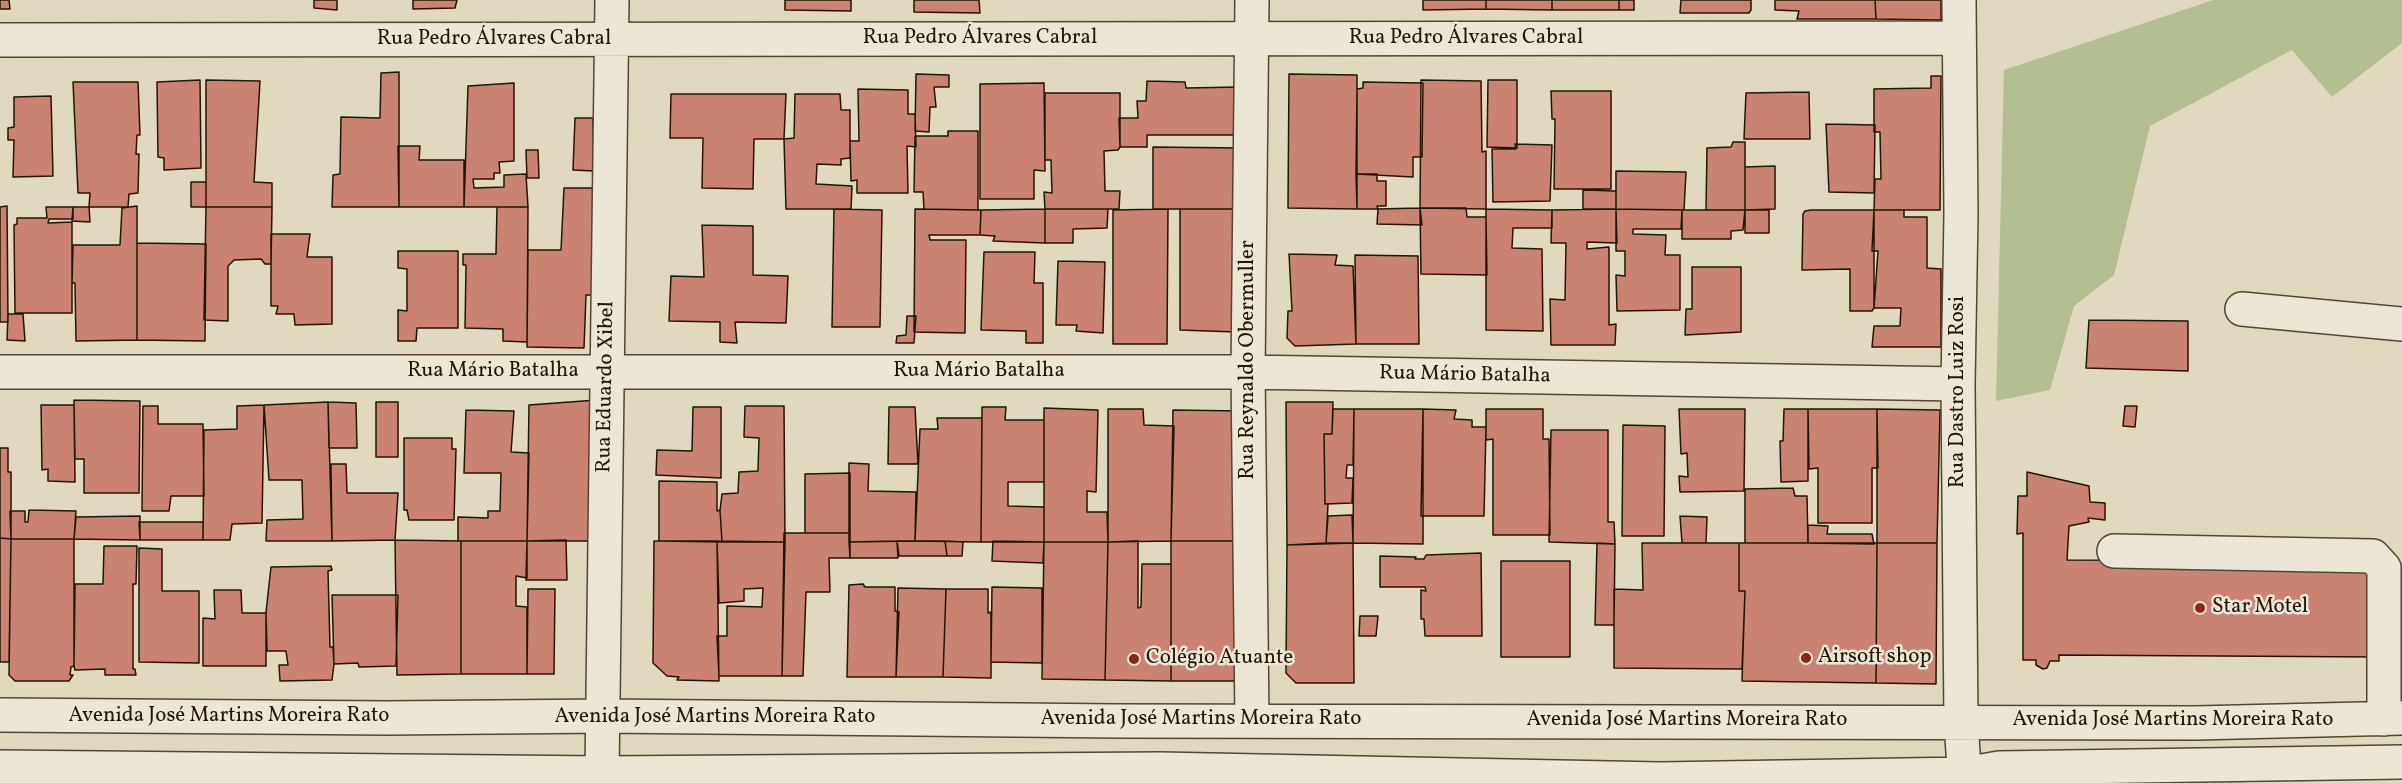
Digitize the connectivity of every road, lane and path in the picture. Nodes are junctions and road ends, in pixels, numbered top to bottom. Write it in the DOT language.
graph roads {
  1 [pos="612,0"];
  2 [pos="1252,0"];
  3 [pos="1959,0"];
  4 [pos="1959,38"];
  5 [pos="1252,39"];
  6 [pos="0,40"];
  7 [pos="612,40"];
  8 [pos="2242,309"];
  9 [pos="2402,324"];
  10 [pos="0,372"];
  11 [pos="607,372"];
  12 [pos="1248,372"];
  13 [pos="1958,384"];
  14 [pos="2114,551"];
  15 [pos="0,715"];
  16 [pos="605,716"];
  17 [pos="2393,718"];
  18 [pos="1252,720"];
  19 [pos="1961,722"];
  20 [pos="2044,722"];
  21 [pos="2402,762"];
  22 [pos="0,766"];
  23 [pos="602,773"];
  24 [pos="2006,775"];
  25 [pos="1965,779"];
  26 [pos="1660,781"];
  1 -- 7 [label="street, Rua Eduardo Xibel"];
  2 -- 5 [label="street, Rua Reynaldo Obermuller"];
  3 -- 4 [label="street, Rua Dastro Luiz Rosi"];
  4 -- 5 [label="street, Rua Pedro Álvares Cabral"];
  4 -- 13 [label="street, Rua Dastro Luiz Rosi"];
  5 -- 7 [label="street, Rua Pedro Álvares Cabral"];
  5 -- 12 [label="street, Rua Reynaldo Obermuller"];
  6 -- 7 [label="street, Rua Pedro Álvares Cabral"];
  7 -- 11 [label="street, Rua Eduardo Xibel"];
  8 -- 9 [label="street"];
  10 -- 11 [label="street, Rua Mário Batalha"];
  11 -- 12 [label="street, Rua Mário Batalha"];
  11 -- 16 [label="street, Rua Eduardo Xibel"];
  12 -- 13 [label="street, Rua Mário Batalha"];
  12 -- 18 [label="street, Rua Reynaldo Obermuller"];
  13 -- 19 [label="street, Rua Dastro Luiz Rosi"];
  14 -- 17 [label="street"];
  15 -- 16 [label="street, Avenida José Martins Moreira Rato"];
  16 -- 18 [label="street, Avenida José Martins Moreira Rato"];
  16 -- 23 [label="street, Rua Eduardo Xibel"];
  17 -- 20 [label="street, Avenida José Martins Moreira Rato"];
  18 -- 19 [label="street, Avenida José Martins Moreira Rato"];
  19 -- 20 [label="street, Avenida José Martins Moreira Rato"];
  19 -- 25 [label="street, Rua Dastro Luiz Rosi"];
  20 -- 24 [label="street"];
  21 -- 24 [label="street, Avenida José Martins Moreira Rato"];
  22 -- 23 [label="street, Avenida José Martins Moreira Rato"];
  23 -- 26 [label="street, Avenida José Martins Moreira Rato"];
  24 -- 25 [label="street, Avenida José Martins Moreira Rato"];
  25 -- 26 [label="street, Avenida José Martins Moreira Rato"];
}
